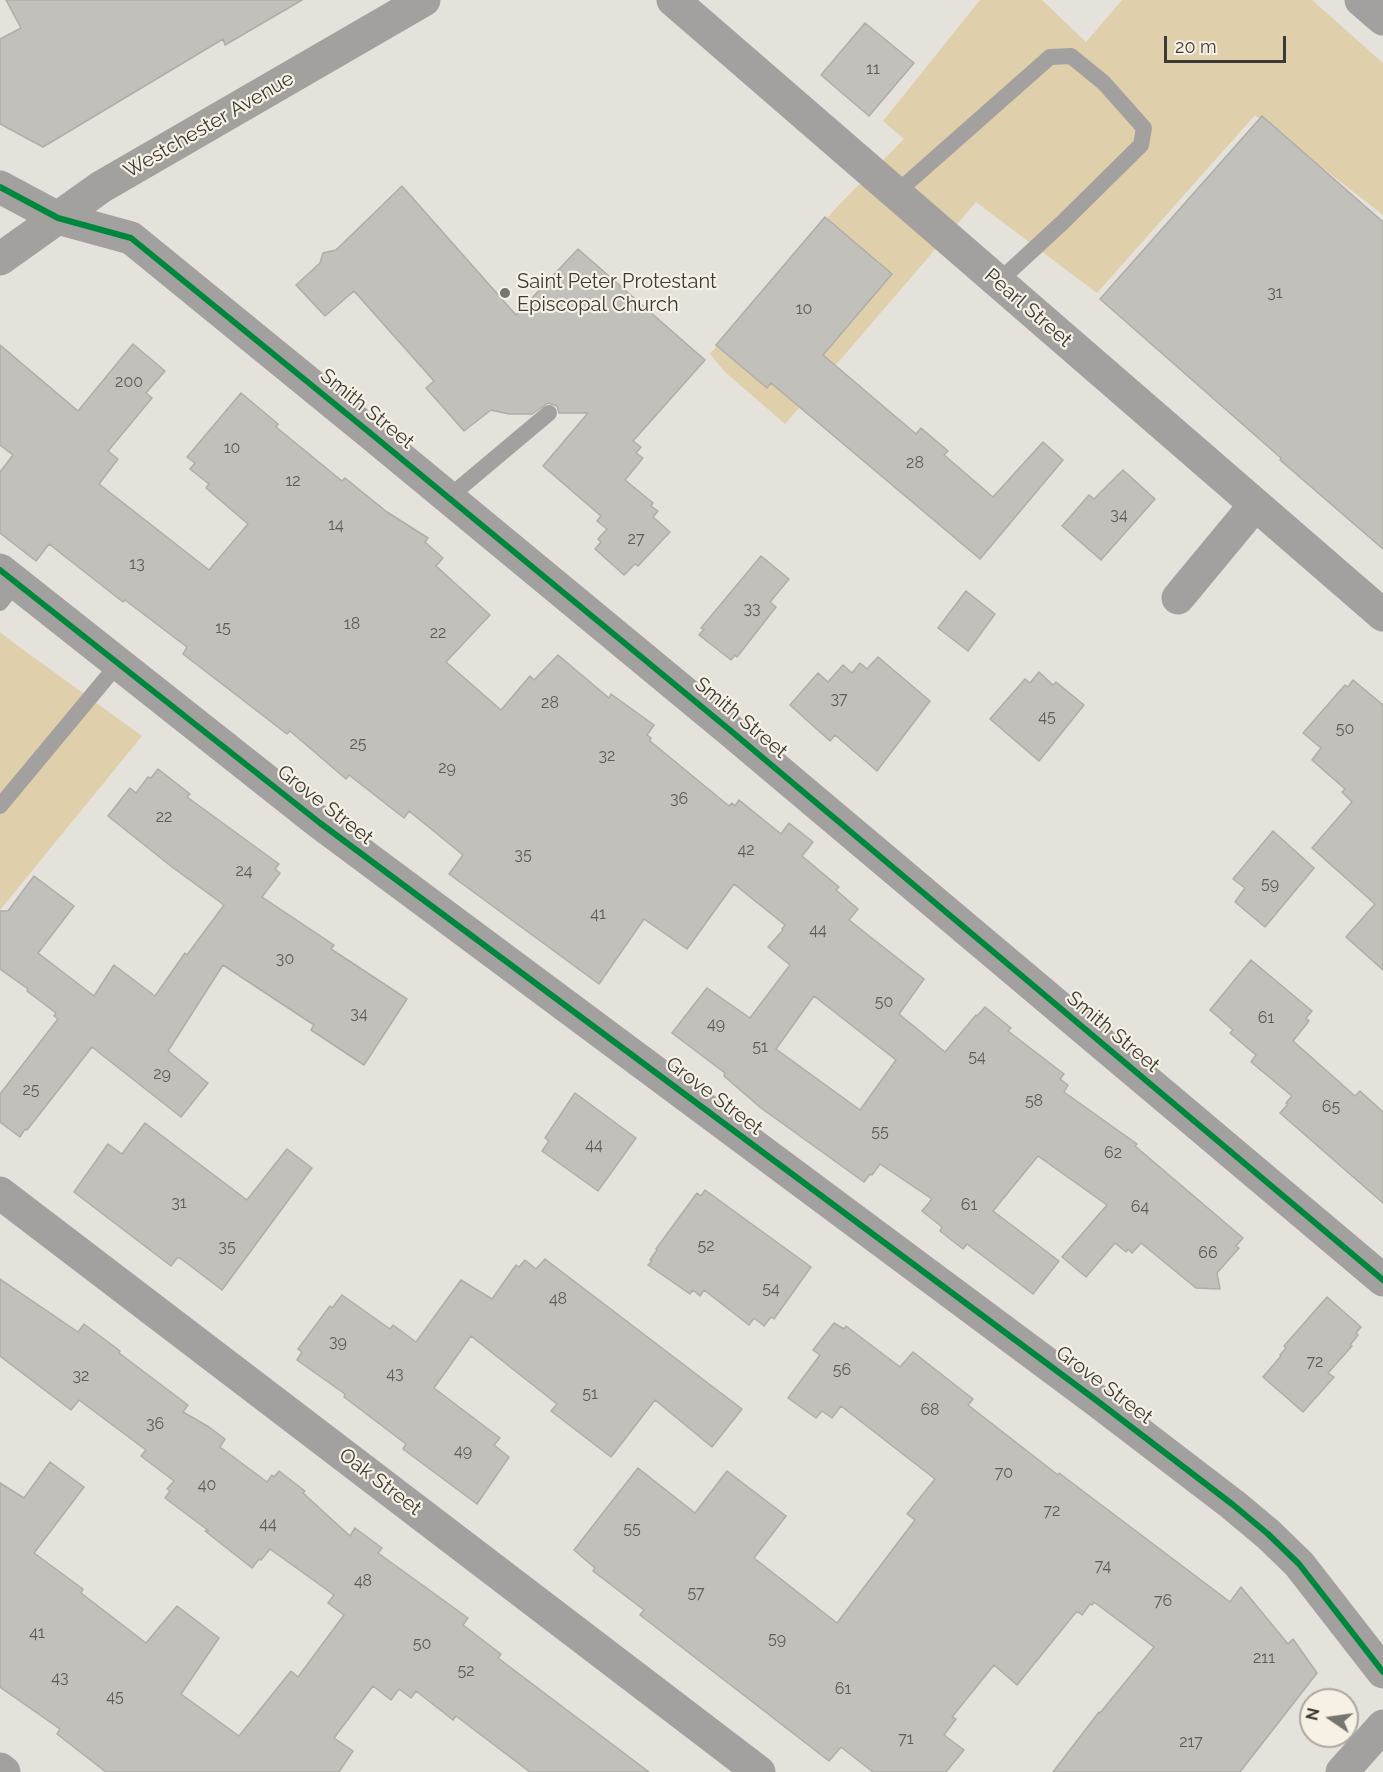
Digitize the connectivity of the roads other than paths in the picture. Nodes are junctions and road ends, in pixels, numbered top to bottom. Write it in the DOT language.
graph roads {
  1 [pos="424,0"];
  2 [pos="673,0"];
  3 [pos="1361,0"];
  4 [pos="1383,20"];
  5 [pos="0,188"];
  6 [pos="896,193"];
  7 [pos="57,218"];
  8 [pos="0,259"];
  9 [pos="998,282"];
  10 [pos="549,413"];
  11 [pos="449,497"];
  12 [pos="1255,505"];
  13 [pos="5,585"];
  14 [pos="1178,598"];
  15 [pos="1383,615"];
  16 [pos="118,664"];
  17 [pos="0,806"];
  18 [pos="0,1192"];
  19 [pos="1383,1280"];
  20 [pos="1383,1672"];
  21 [pos="1383,1726"];
  22 [pos="0,1769"];
  23 [pos="4,1772"];
  24 [pos="759,1772"];
  25 [pos="1342,1772"];
  1 -- 7 [label="main road, Westchester Avenue"];
  2 -- 6 [label="street, Pearl Street"];
  3 -- 4 [label="street"];
  5 -- 7 [label="street, Smith Street"];
  6 -- 9 [label="street, Pearl Street"];
  6 -- 9 [label="lane"];
  7 -- 8 [label="main road, Westchester Avenue"];
  7 -- 11 [label="street, Smith Street"];
  9 -- 12 [label="street, Pearl Street"];
  10 -- 11 [label="lane"];
  11 -- 19 [label="street, Smith Street"];
  12 -- 14 [label="street"];
  12 -- 15 [label="street, Pearl Street"];
  13 -- 16 [label="street, Grove Street"];
  16 -- 17 [label="lane"];
  16 -- 20 [label="street, Grove Street"];
  18 -- 24 [label="street, Oak Street"];
  21 -- 25 [label="street"];
  22 -- 23 [label="street"];
}
